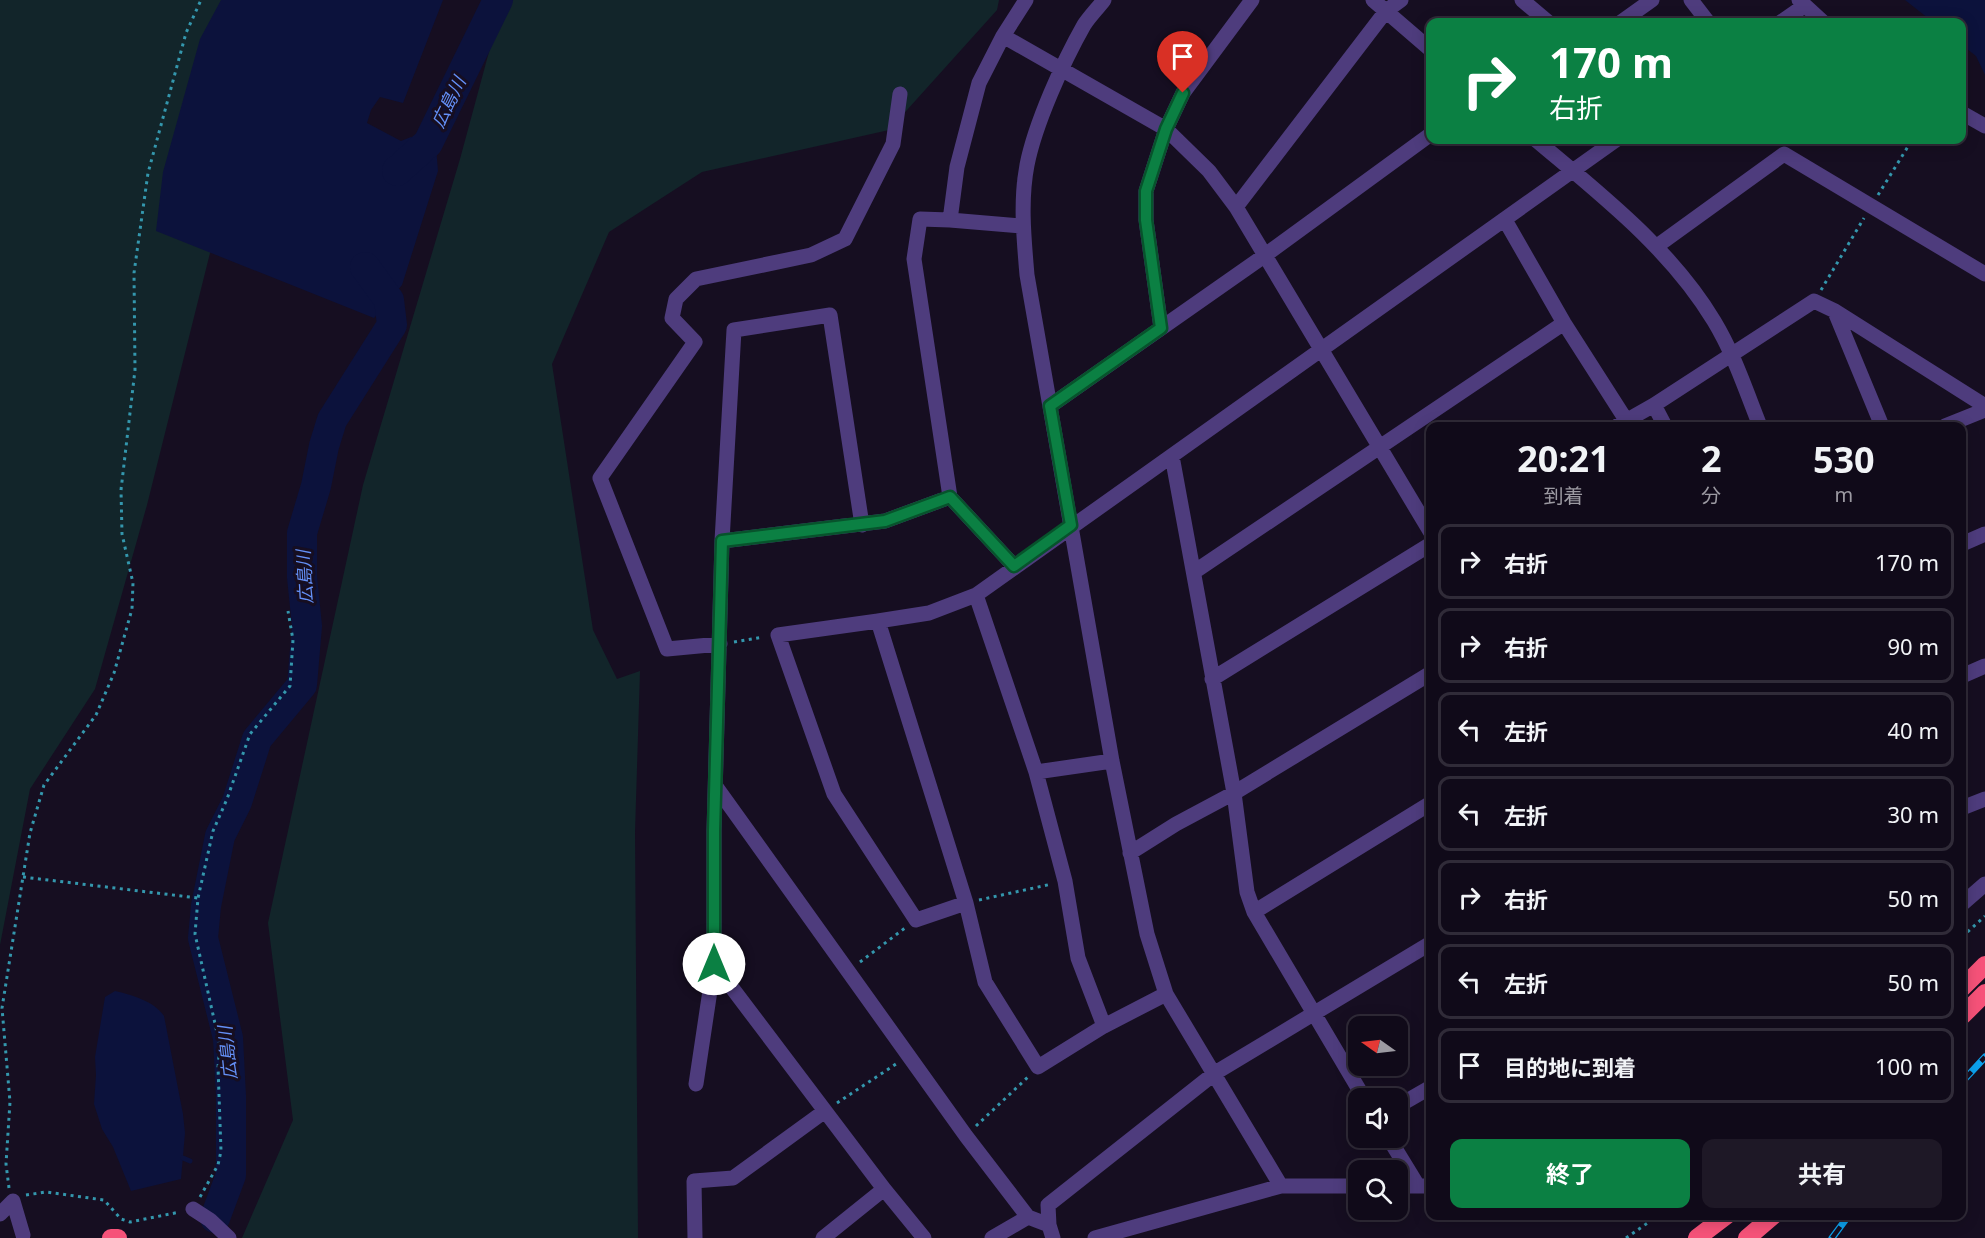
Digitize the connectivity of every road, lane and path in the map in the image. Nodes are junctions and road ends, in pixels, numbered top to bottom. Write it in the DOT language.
graph roads {
  1 [pos="201,0"];
  2 [pos="1026,0"];
  3 [pos="1104,0"];
  4 [pos="1252,0"];
  5 [pos="1373,0"];
  6 [pos="1401,0"];
  7 [pos="1522,0"];
  8 [pos="1652,0"];
  9 [pos="1691,0"];
  10 [pos="1801,3"];
  11 [pos="1386,11"];
  12 [pos="1543,18"];
  13 [pos="1627,18"];
  14 [pos="1705,18"];
  15 [pos="1785,18"];
  16 [pos="1818,18"];
  17 [pos="1003,36"];
  18 [pos="1426,46"];
  19 [pos="1063,68"];
  20 [pos="900,94"];
  21 [pos="1966,114"];
  22 [pos="1985,126"];
  23 [pos="1166,129"];
  24 [pos="1426,138"];
  25 [pos="1541,144"];
  26 [pos="1610,144"];
  27 [pos="1572,170"];
  28 [pos="1236,207"];
  29 [pos="950,220"];
  30 [pos="1505,220"];
  31 [pos="1022,226"];
  32 [pos="1657,246"];
  33 [pos="1264,256"];
  34 [pos="1985,274"];
  35 [pos="1835,311"];
  36 [pos="1564,323"];
  37 [pos="1161,328"];
  38 [pos="1321,350"];
  39 [pos="1731,355"];
  40 [pos="1653,405"];
  41 [pos="1050,406"];
  42 [pos="1985,408"];
  43 [pos="1620,422"];
  44 [pos="1623,422"];
  45 [pos="1663,422"];
  46 [pos="1758,422"];
  47 [pos="1879,422"];
  48 [pos="1954,422"];
  49 [pos="1379,446"];
  50 [pos="1172,456"];
  51 [pos="950,497"];
  52 [pos="1426,524"];
  53 [pos="862,525"];
  54 [pos="1071,525"];
  55 [pos="1985,534"];
  56 [pos="722,541"];
  57 [pos="1966,542"];
  58 [pos="1426,547"];
  59 [pos="1014,566"];
  60 [pos="1194,572"];
  61 [pos="976,595"];
  62 [pos="288,611"];
  63 [pos="878,621"];
  64 [pos="778,635"];
  65 [pos="720,644"];
  66 [pos="1985,666"];
  67 [pos="1966,674"];
  68 [pos="1426,676"];
  69 [pos="1212,679"];
  70 [pos="1112,761"];
  71 [pos="1036,772"];
  72 [pos="717,788"];
  73 [pos="1234,793"];
  74 [pos="1985,799"];
  75 [pos="1426,806"];
  76 [pos="1966,806"];
  77 [pos="1130,853"];
  78 [pos="23,877"];
  79 [pos="1065,881"];
  80 [pos="1985,884"];
  81 [pos="198,898"];
  82 [pos="1966,900"];
  83 [pos="966,903"];
  84 [pos="1254,912"];
  85 [pos="1985,916"];
  86 [pos="916,920"];
  87 [pos="1966,933"];
  88 [pos="1426,946"];
  89 [pos="714,964"];
  90 [pos="1985,965"];
  91 [pos="848,970"];
  92 [pos="1966,984"];
  93 [pos="1985,993"];
  94 [pos="1166,994"];
  95 [pos="1966,1012"];
  96 [pos="1314,1015"];
  97 [pos="1104,1026"];
  98 [pos="908,1055"];
  99 [pos="1038,1067"];
  100 [pos="1215,1073"];
  101 [pos="696,1084"];
  102 [pos="1359,1088"];
  103 [pos="1426,1090"];
  104 [pos="1408,1100"];
  105 [pos="825,1111"];
  106 [pos="966,1136"];
  107 [pos="1396,1148"];
  108 [pos="1281,1186"];
  109 [pos="1348,1186"];
  110 [pos="1408,1186"];
  111 [pos="1425,1186"];
  112 [pos="884,1189"];
  113 [pos="13,1201"];
  114 [pos="193,1209"];
  115 [pos="0,1214"];
  116 [pos="1028,1217"];
  117 [pos="1652,1220"];
  118 [pos="1720,1220"];
  119 [pos="1730,1220"];
  120 [pos="1768,1220"];
  121 [pos="1051,1232"];
  122 [pos="23,1235"];
  123 [pos="111,1238"];
  124 [pos="118,1238"];
  125 [pos="229,1238"];
  126 [pos="695,1238"];
  127 [pos="823,1238"];
  128 [pos="924,1238"];
  129 [pos="992,1238"];
  130 [pos="1095,1238"];
  131 [pos="1626,1238"];
  132 [pos="1697,1238"];
  133 [pos="1711,1238"];
  134 [pos="1747,1238"];
  1 -- 78 [label="path"];
  2 -- 17 [label="street"];
  3 -- 19 [label="street"];
  4 -- 23 [label="street"];
  5 -- 11 [label="street"];
  6 -- 11 [label="street"];
  7 -- 12 [label="street"];
  8 -- 13 [label="street"];
  9 -- 14 [label="street"];
  10 -- 15 [label="street"];
  10 -- 16 [label="street"];
  11 -- 18 [label="street"];
  11 -- 28 [label="street"];
  17 -- 19 [label="street"];
  17 -- 29 [label="street"];
  19 -- 23 [label="street"];
  19 -- 31 [label="street"];
  20 -- 65 [label="street"];
  21 -- 22 [label="street"];
  23 -- 28 [label="street"];
  23 -- 37 [label="street"];
  24 -- 33 [label="street"];
  25 -- 27 [label="street"];
  26 -- 27 [label="street"];
  27 -- 30 [label="street"];
  27 -- 32 [label="street"];
  28 -- 33 [label="street"];
  29 -- 31 [label="street"];
  29 -- 51 [label="street"];
  30 -- 36 [label="street"];
  30 -- 38 [label="street"];
  31 -- 41 [label="street"];
  32 -- 34 [label="street"];
  32 -- 39 [label="street"];
  33 -- 37 [label="street"];
  33 -- 38 [label="street"];
  35 -- 39 [label="street"];
  35 -- 42 [label="street"];
  35 -- 47 [label="street"];
  36 -- 43 [label="street"];
  36 -- 49 [label="street"];
  37 -- 41 [label="street"];
  38 -- 49 [label="street"];
  38 -- 50 [label="street"];
  39 -- 40 [label="street"];
  39 -- 46 [label="street"];
  40 -- 44 [label="street"];
  40 -- 45 [label="street"];
  41 -- 54 [label="street"];
  42 -- 48 [label="street"];
  49 -- 52 [label="street"];
  49 -- 60 [label="street"];
  50 -- 54 [label="street"];
  50 -- 60 [label="street"];
  51 -- 53 [label="street"];
  51 -- 59 [label="street"];
  53 -- 56 [label="street"];
  53 -- 56 [label="street"];
  54 -- 59 [label="street"];
  54 -- 70 [label="street"];
  55 -- 57 [label="street"];
  56 -- 65 [label="street"];
  58 -- 69 [label="street"];
  59 -- 61 [label="street"];
  60 -- 69 [label="street"];
  61 -- 63 [label="street"];
  61 -- 71 [label="street"];
  62 -- 81 [label="path"];
  63 -- 64 [label="street"];
  63 -- 83 [label="street"];
  64 -- 65 [label="path"];
  64 -- 86 [label="street"];
  65 -- 72 [label="street"];
  66 -- 67 [label="street"];
  68 -- 73 [label="street"];
  69 -- 73 [label="street"];
  70 -- 71 [label="street"];
  70 -- 77 [label="street"];
  71 -- 79 [label="street"];
  72 -- 89 [label="street"];
  72 -- 91 [label="street"];
  73 -- 77 [label="street"];
  73 -- 84 [label="street"];
  74 -- 76 [label="street"];
  75 -- 84 [label="street"];
  77 -- 94 [label="street"];
  78 -- 81 [label="path"];
  78 -- 113 [label="path"];
  79 -- 83 [label="path"];
  79 -- 97 [label="street"];
  80 -- 82 [label="street"];
  81 -- 114 [label="path"];
  83 -- 86 [label="street"];
  83 -- 99 [label="street"];
  84 -- 96 [label="street"];
  85 -- 87 [label="path"];
  86 -- 91 [label="path"];
  88 -- 96 [label="street"];
  89 -- 101 [label="street"];
  89 -- 105 [label="street"];
  90 -- 92 [label="highway"];
  91 -- 98 [label="street"];
  93 -- 95 [label="highway"];
  94 -- 97 [label="street"];
  94 -- 100 [label="street"];
  96 -- 100 [label="street"];
  96 -- 102 [label="street"];
  97 -- 99 [label="street"];
  98 -- 105 [label="path"];
  98 -- 106 [label="street"];
  99 -- 106 [label="path"];
  100 -- 108 [label="street"];
  100 -- 121 [label="street"];
  103 -- 104 [label="street"];
  105 -- 112 [label="street"];
  105 -- 126 [label="street"];
  106 -- 116 [label="street"];
  107 -- 111 [label="street"];
  108 -- 109 [label="street"];
  108 -- 130 [label="street"];
  110 -- 111 [label="street"];
  112 -- 127 [label="street"];
  112 -- 128 [label="street"];
  113 -- 114 [label="path"];
  113 -- 115 [label="street"];
  113 -- 122 [label="street"];
  114 -- 125 [label="street"];
  116 -- 121 [label="street"];
  116 -- 129 [label="street"];
  117 -- 131 [label="path"];
  118 -- 132 [label="highway"];
  119 -- 133 [label="highway"];
  120 -- 134 [label="highway"];
  123 -- 124 [label="highway"];
}
